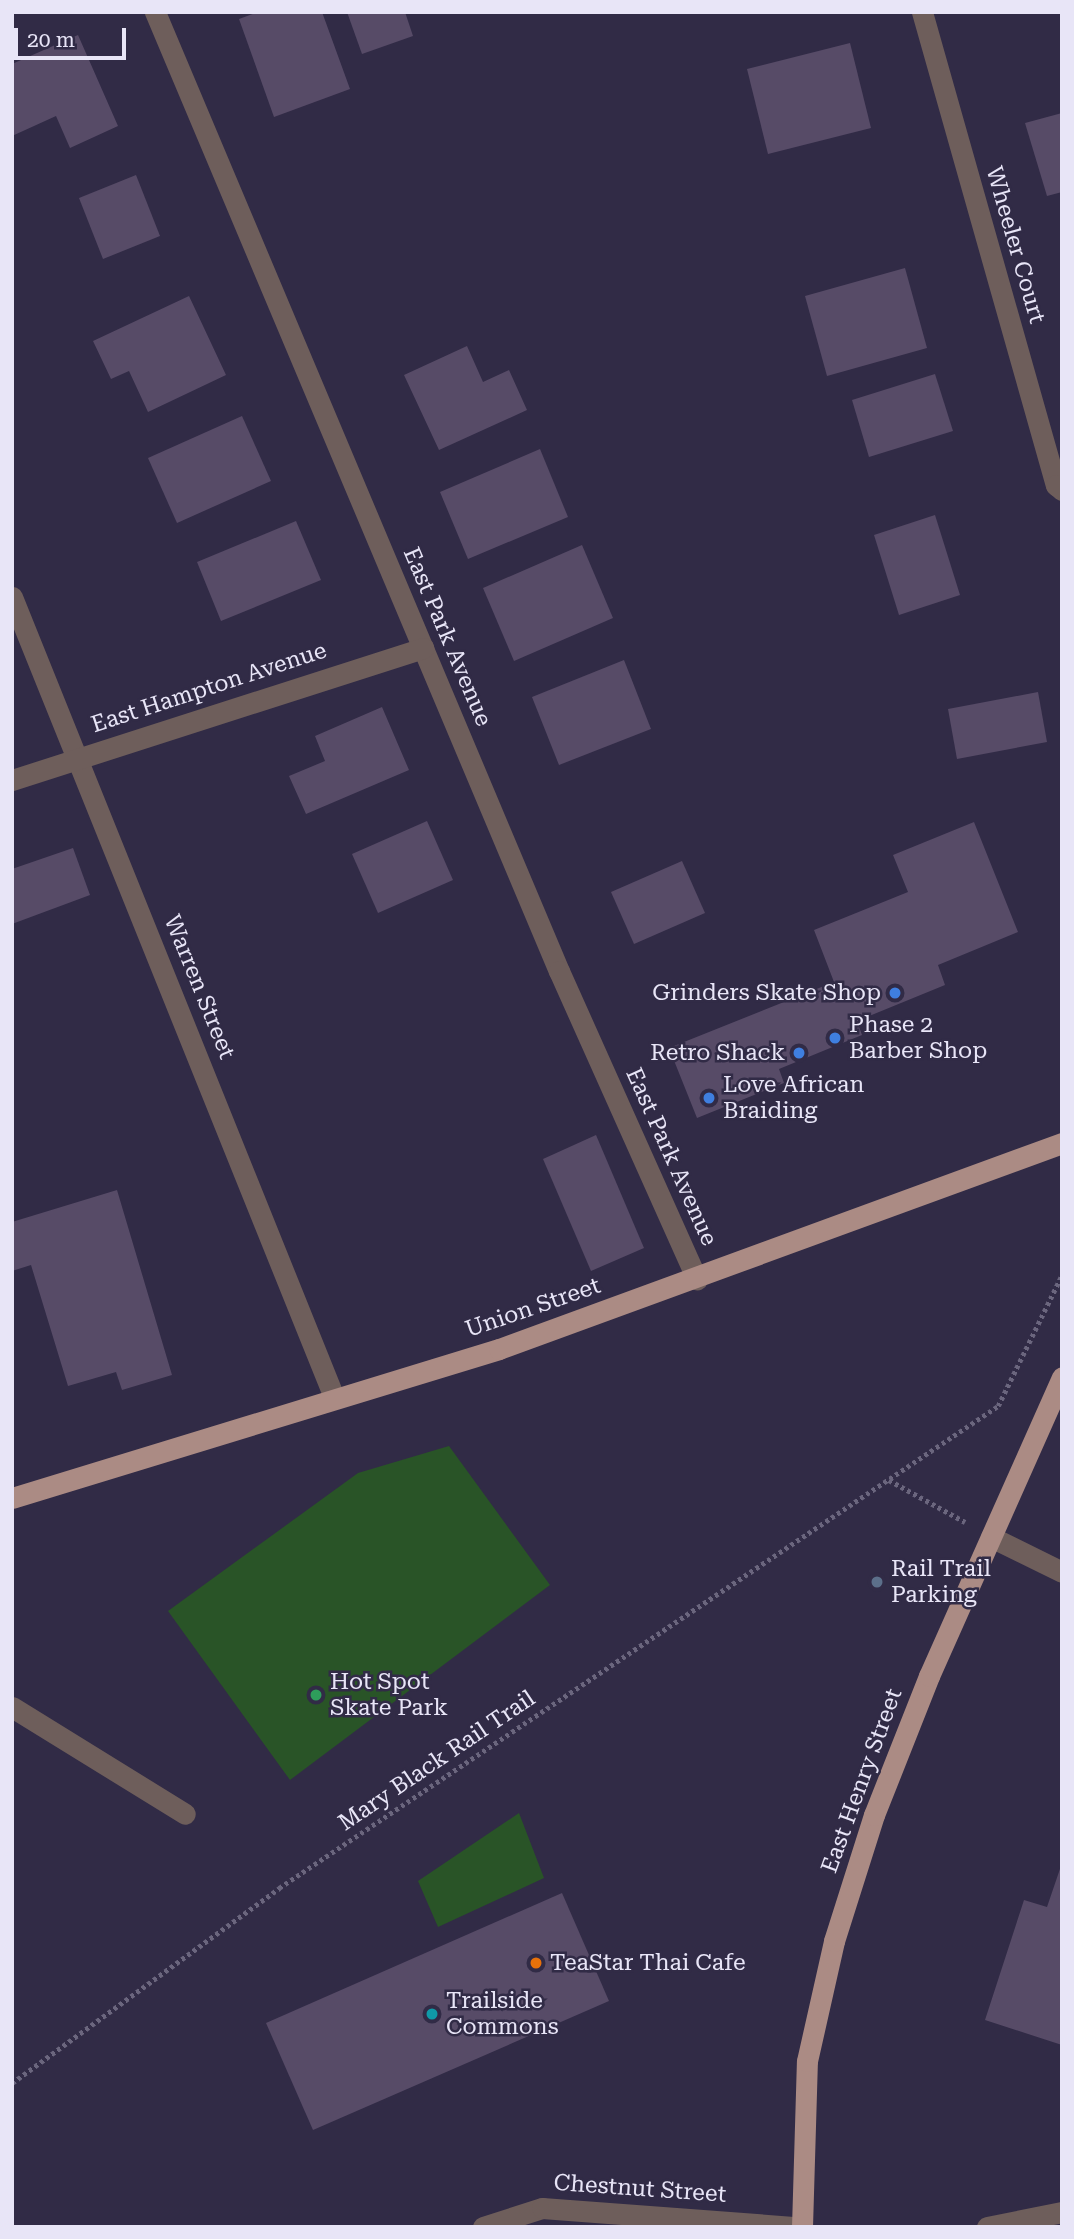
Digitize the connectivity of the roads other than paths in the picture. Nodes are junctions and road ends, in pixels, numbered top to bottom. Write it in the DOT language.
graph roads {
  1 [pos="155,12"];
  2 [pos="922,12"];
  3 [pos="1062,490"];
  4 [pos="12,597"];
  5 [pos="423,648"];
  6 [pos="79,757"];
  7 [pos="12,780"];
  8 [pos="1062,1143"];
  9 [pos="697,1279"];
  10 [pos="1062,1377"];
  11 [pos="334,1397"];
  12 [pos="12,1498"];
  13 [pos="991,1537"];
  14 [pos="1062,1572"];
  15 [pos="12,1707"];
  16 [pos="185,1814"];
  17 [pos="1062,2212"];
  18 [pos="483,2227"];
  19 [pos="796,2227"];
  20 [pos="802,2227"];
  21 [pos="987,2227"];
  1 -- 5 [label="street, East Park Avenue"];
  2 -- 3 [label="street, Wheeler Court"];
  4 -- 6 [label="street, Warren Street"];
  5 -- 6 [label="street, East Hampton Avenue"];
  5 -- 9 [label="street, East Park Avenue"];
  6 -- 7 [label="street, East Hampton Avenue"];
  6 -- 11 [label="street, Warren Street"];
  8 -- 9 [label="main road, Union Street"];
  9 -- 11 [label="main road, Union Street"];
  10 -- 13 [label="main road, East Henry Street"];
  11 -- 12 [label="main road, Union Street"];
  13 -- 14 [label="street"];
  13 -- 20 [label="main road, East Henry Street"];
  15 -- 16 [label="street"];
  17 -- 21 [label="street"];
  18 -- 19 [label="street, Chestnut Street"];
}
